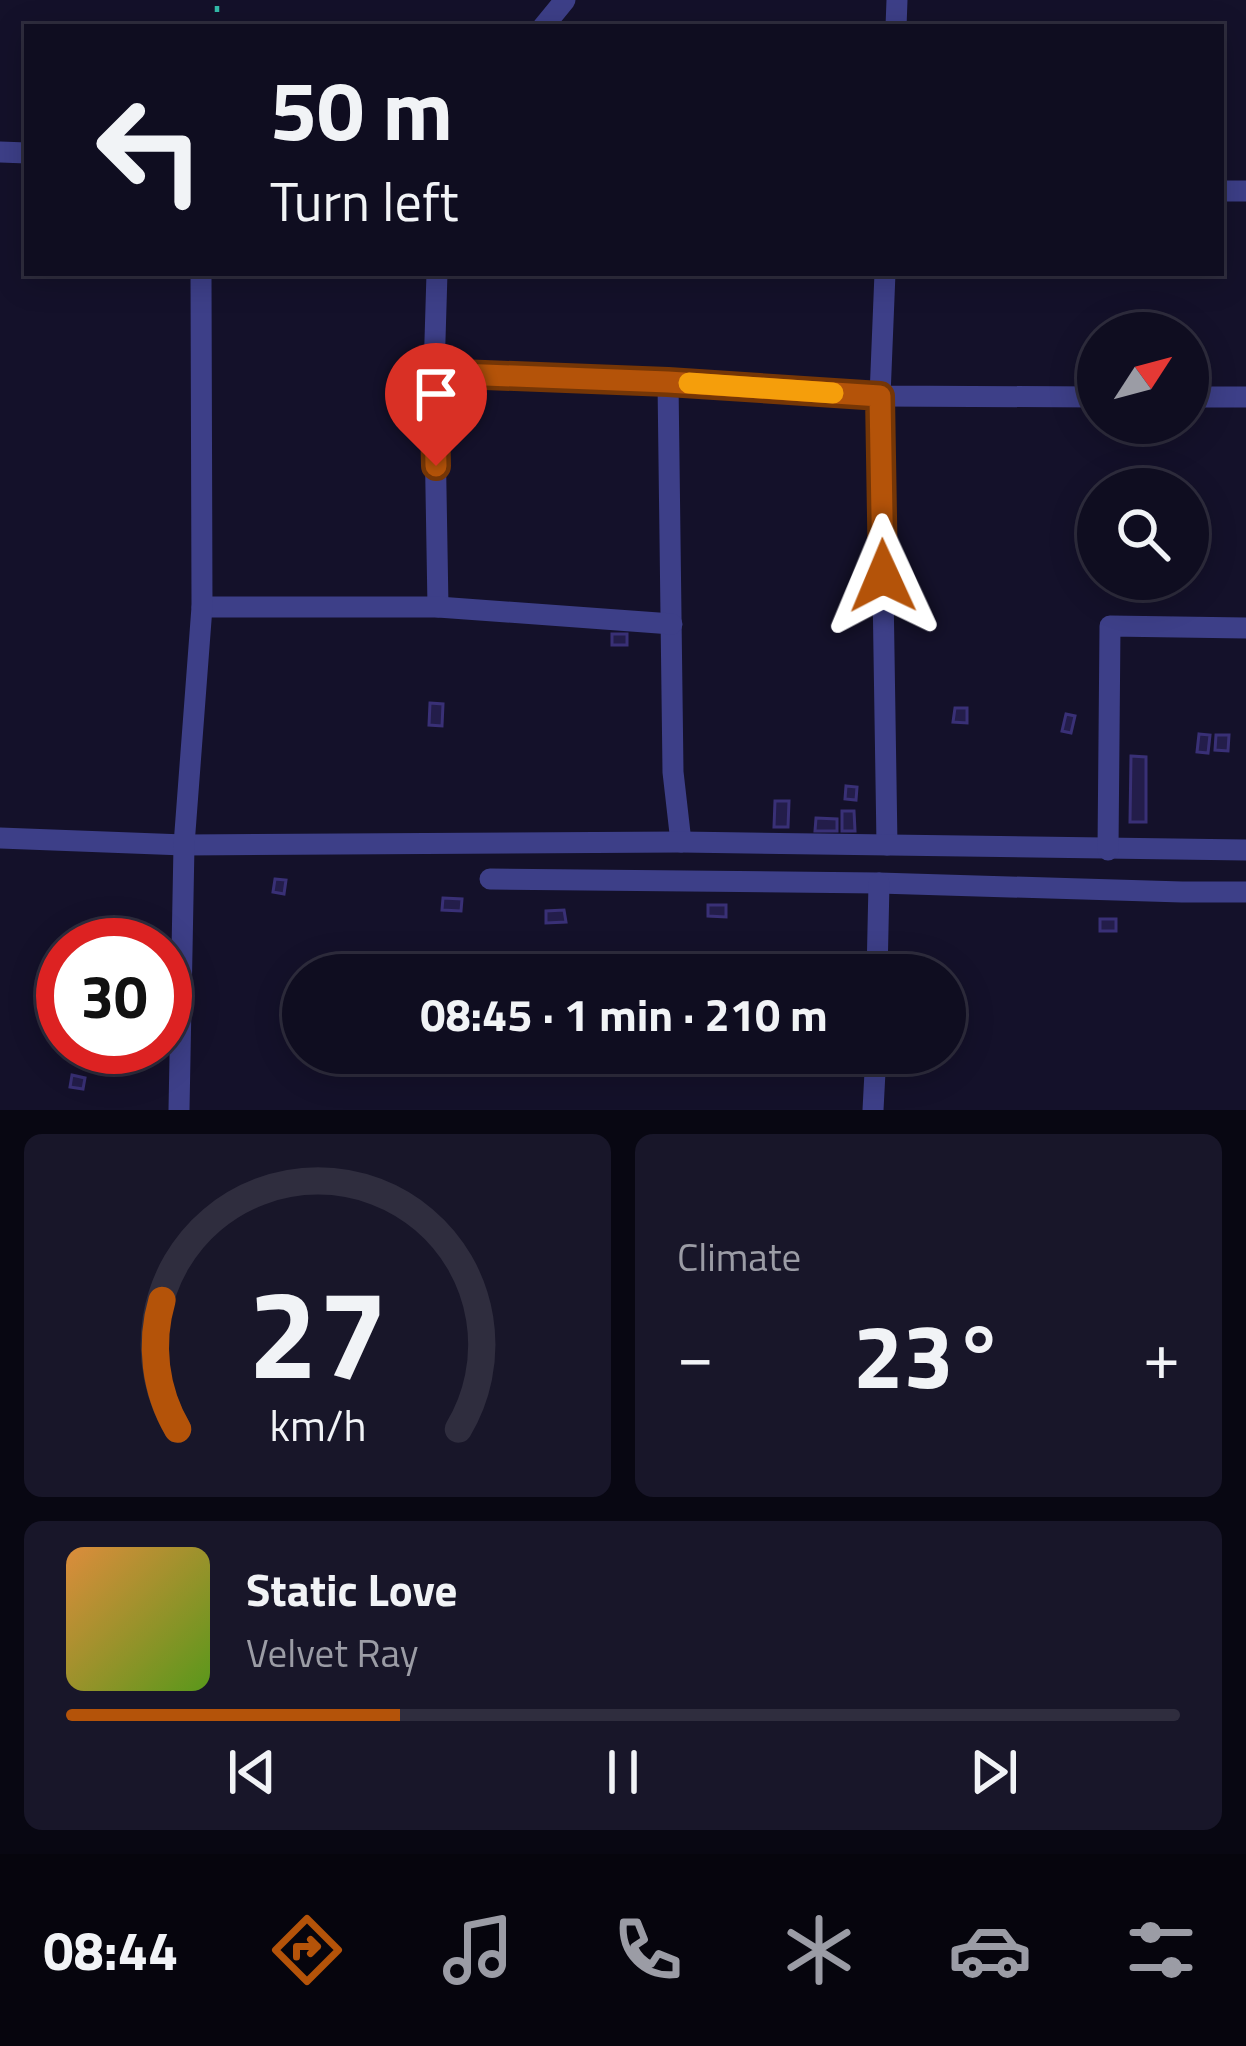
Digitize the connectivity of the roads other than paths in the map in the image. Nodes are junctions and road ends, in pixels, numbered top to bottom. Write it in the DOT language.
graph roads {
  1 [pos="566,0"];
  2 [pos="546,24"];
  3 [pos="201,276"];
  4 [pos="436,276"];
  5 [pos="885,276"];
  6 [pos="434,373"];
  7 [pos="668,382"];
  8 [pos="880,396"];
  9 [pos="1077,397"];
  10 [pos="1209,397"];
  11 [pos="1246,398"];
  12 [pos="438,607"];
  13 [pos="202,608"];
  14 [pos="672,624"];
  15 [pos="1246,628"];
  16 [pos="0,838"];
  17 [pos="681,842"];
  18 [pos="184,845"];
  19 [pos="887,845"];
  20 [pos="1108,850"];
  21 [pos="1246,850"];
  22 [pos="490,879"];
  23 [pos="880,883"];
  24 [pos="1246,892"];
  25 [pos="878,954"];
  26 [pos="875,1074"];
  27 [pos="179,1110"];
  28 [pos="873,1110"];
  1 -- 2 [label="street"];
  3 -- 13 [label="street"];
  4 -- 6 [label="street"];
  5 -- 8 [label="street"];
  6 -- 7 [label="street"];
  6 -- 12 [label="street"];
  7 -- 8 [label="street"];
  7 -- 14 [label="street"];
  8 -- 9 [label="street"];
  8 -- 19 [label="street"];
  10 -- 11 [label="street"];
  12 -- 13 [label="street"];
  12 -- 14 [label="street"];
  13 -- 18 [label="street"];
  14 -- 17 [label="street"];
  15 -- 20 [label="street"];
  16 -- 18 [label="street"];
  17 -- 18 [label="street"];
  17 -- 19 [label="street"];
  18 -- 27 [label="street"];
  19 -- 20 [label="street"];
  20 -- 21 [label="street"];
  22 -- 23 [label="street"];
  23 -- 24 [label="street"];
  23 -- 25 [label="street"];
  26 -- 28 [label="street"];
}
